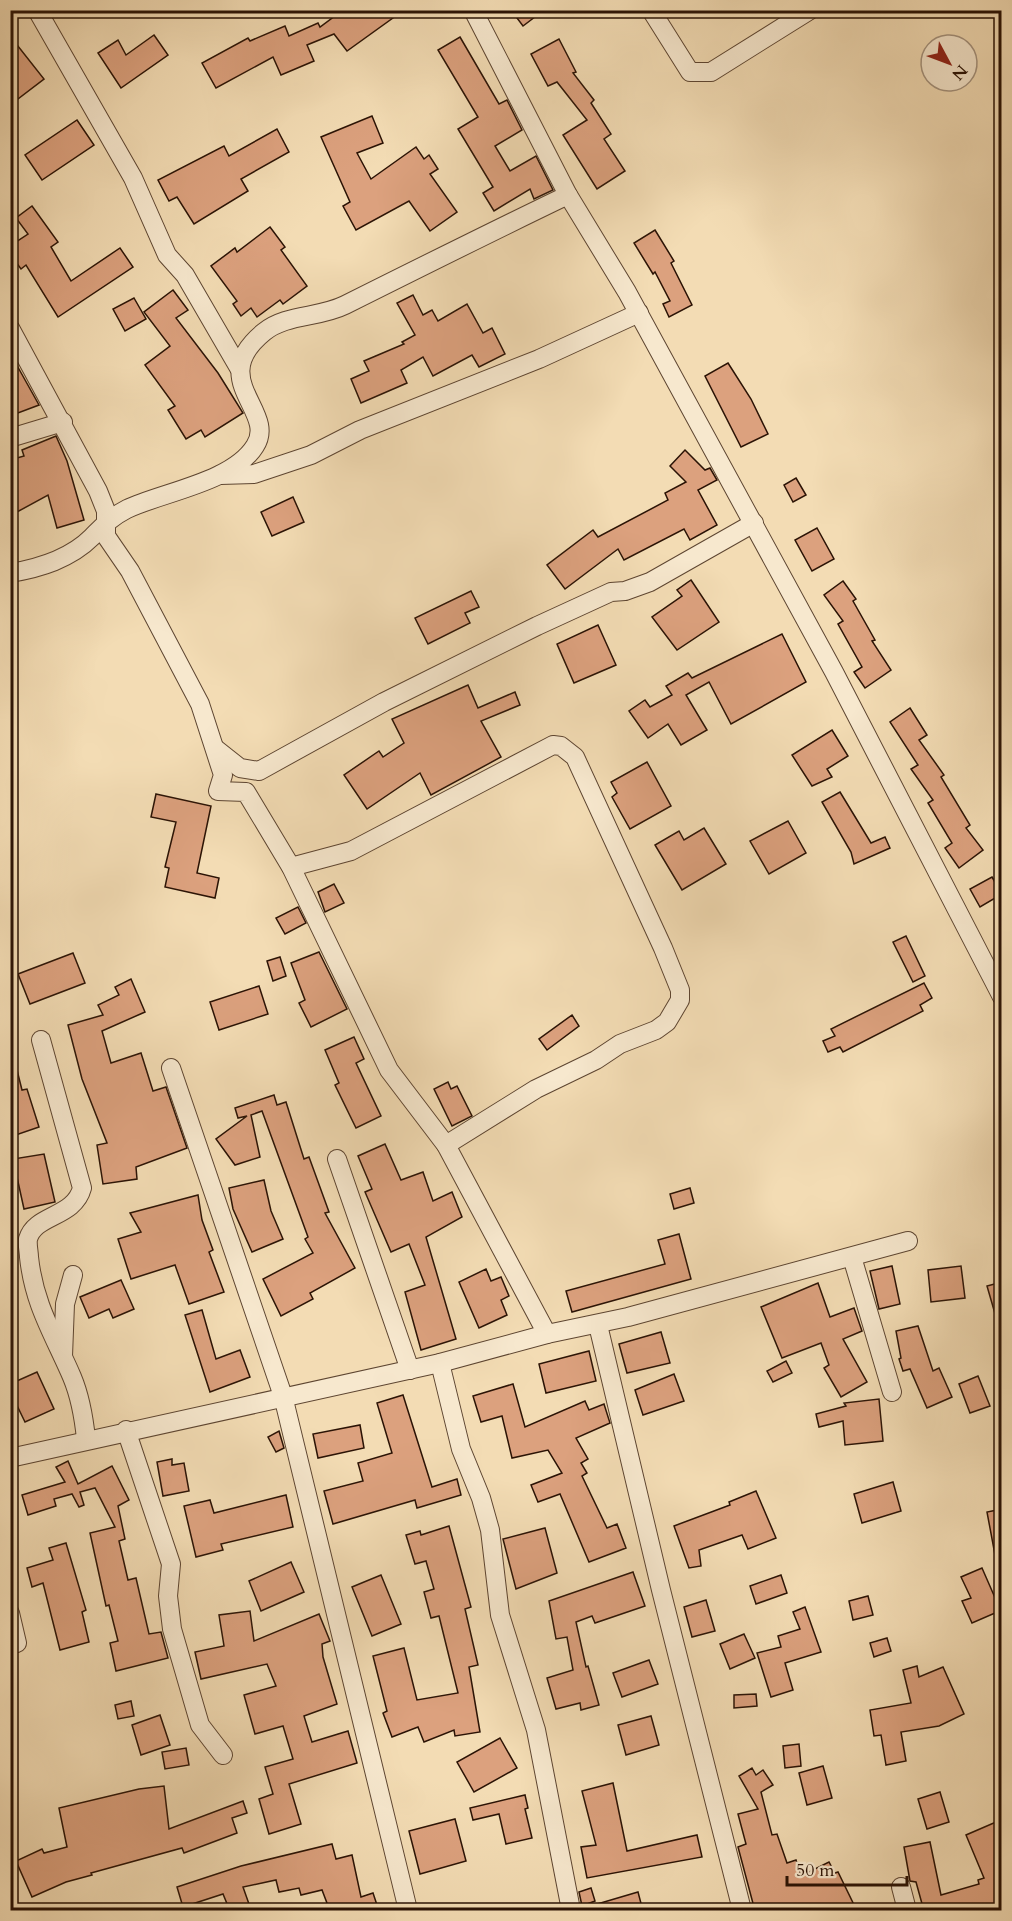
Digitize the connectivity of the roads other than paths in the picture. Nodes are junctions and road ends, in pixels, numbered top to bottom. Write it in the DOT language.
graph roads {
  1 [pos="37,10"];
  2 [pos="474,10"];
  3 [pos="651,10"];
  4 [pos="810,10"];
  5 [pos="568,195"];
  6 [pos="639,313"];
  7 [pos="10,328"];
  8 [pos="239,368"];
  9 [pos="63,422"];
  10 [pos="10,438"];
  11 [pos="218,475"];
  12 [pos="106,520"];
  13 [pos="754,523"];
  14 [pos="10,573"];
  15 [pos="216,749"];
  16 [pos="260,771"];
  17 [pos="246,792"];
  18 [pos="291,867"];
  19 [pos="1002,997"];
  20 [pos="41,1040"];
  21 [pos="171,1068"];
  22 [pos="446,1145"];
  23 [pos="337,1159"];
  24 [pos="908,1241"];
  25 [pos="852,1257"];
  26 [pos="73,1275"];
  27 [pos="598,1325"];
  28 [pos="547,1334"];
  29 [pos="63,1359"];
  30 [pos="440,1363"];
  31 [pos="410,1370"];
  32 [pos="892,1392"];
  33 [pos="283,1396"];
  34 [pos="126,1430"];
  35 [pos="86,1439"];
  36 [pos="10,1458"];
  37 [pos="10,1614"];
  38 [pos="17,1643"];
  39 [pos="223,1755"];
  40 [pos="901,1887"];
  41 [pos="408,1911"];
  42 [pos="571,1911"];
  43 [pos="742,1911"];
  44 [pos="907,1911"];
  1 -- 8 [label="street"];
  2 -- 5 [label="street"];
  3 -- 4 [label="street"];
  5 -- 6 [label="street"];
  5 -- 8 [label="street"];
  6 -- 11 [label="street"];
  6 -- 13 [label="street"];
  7 -- 9 [label="street"];
  8 -- 11 [label="street"];
  9 -- 10 [label="street"];
  9 -- 12 [label="street"];
  11 -- 12 [label="street"];
  12 -- 14 [label="street"];
  12 -- 15 [label="street"];
  13 -- 16 [label="street"];
  13 -- 19 [label="street"];
  15 -- 16 [label="street"];
  15 -- 17 [label="street"];
  16 -- 17 [label="street"];
  17 -- 18 [label="street"];
  18 -- 22 [label="street"];
  18 -- 22 [label="street"];
  20 -- 29 [label="street"];
  21 -- 33 [label="street"];
  22 -- 28 [label="street"];
  23 -- 31 [label="street"];
  24 -- 25 [label="street"];
  25 -- 27 [label="street"];
  25 -- 32 [label="street"];
  26 -- 29 [label="street"];
  27 -- 28 [label="street"];
  27 -- 43 [label="street"];
  28 -- 30 [label="street"];
  29 -- 35 [label="street"];
  30 -- 31 [label="street"];
  30 -- 42 [label="street"];
  31 -- 33 [label="street"];
  33 -- 34 [label="street"];
  33 -- 41 [label="street"];
  34 -- 35 [label="street"];
  34 -- 39 [label="street"];
  35 -- 36 [label="street"];
  37 -- 38 [label="street"];
  40 -- 44 [label="street"];
}
